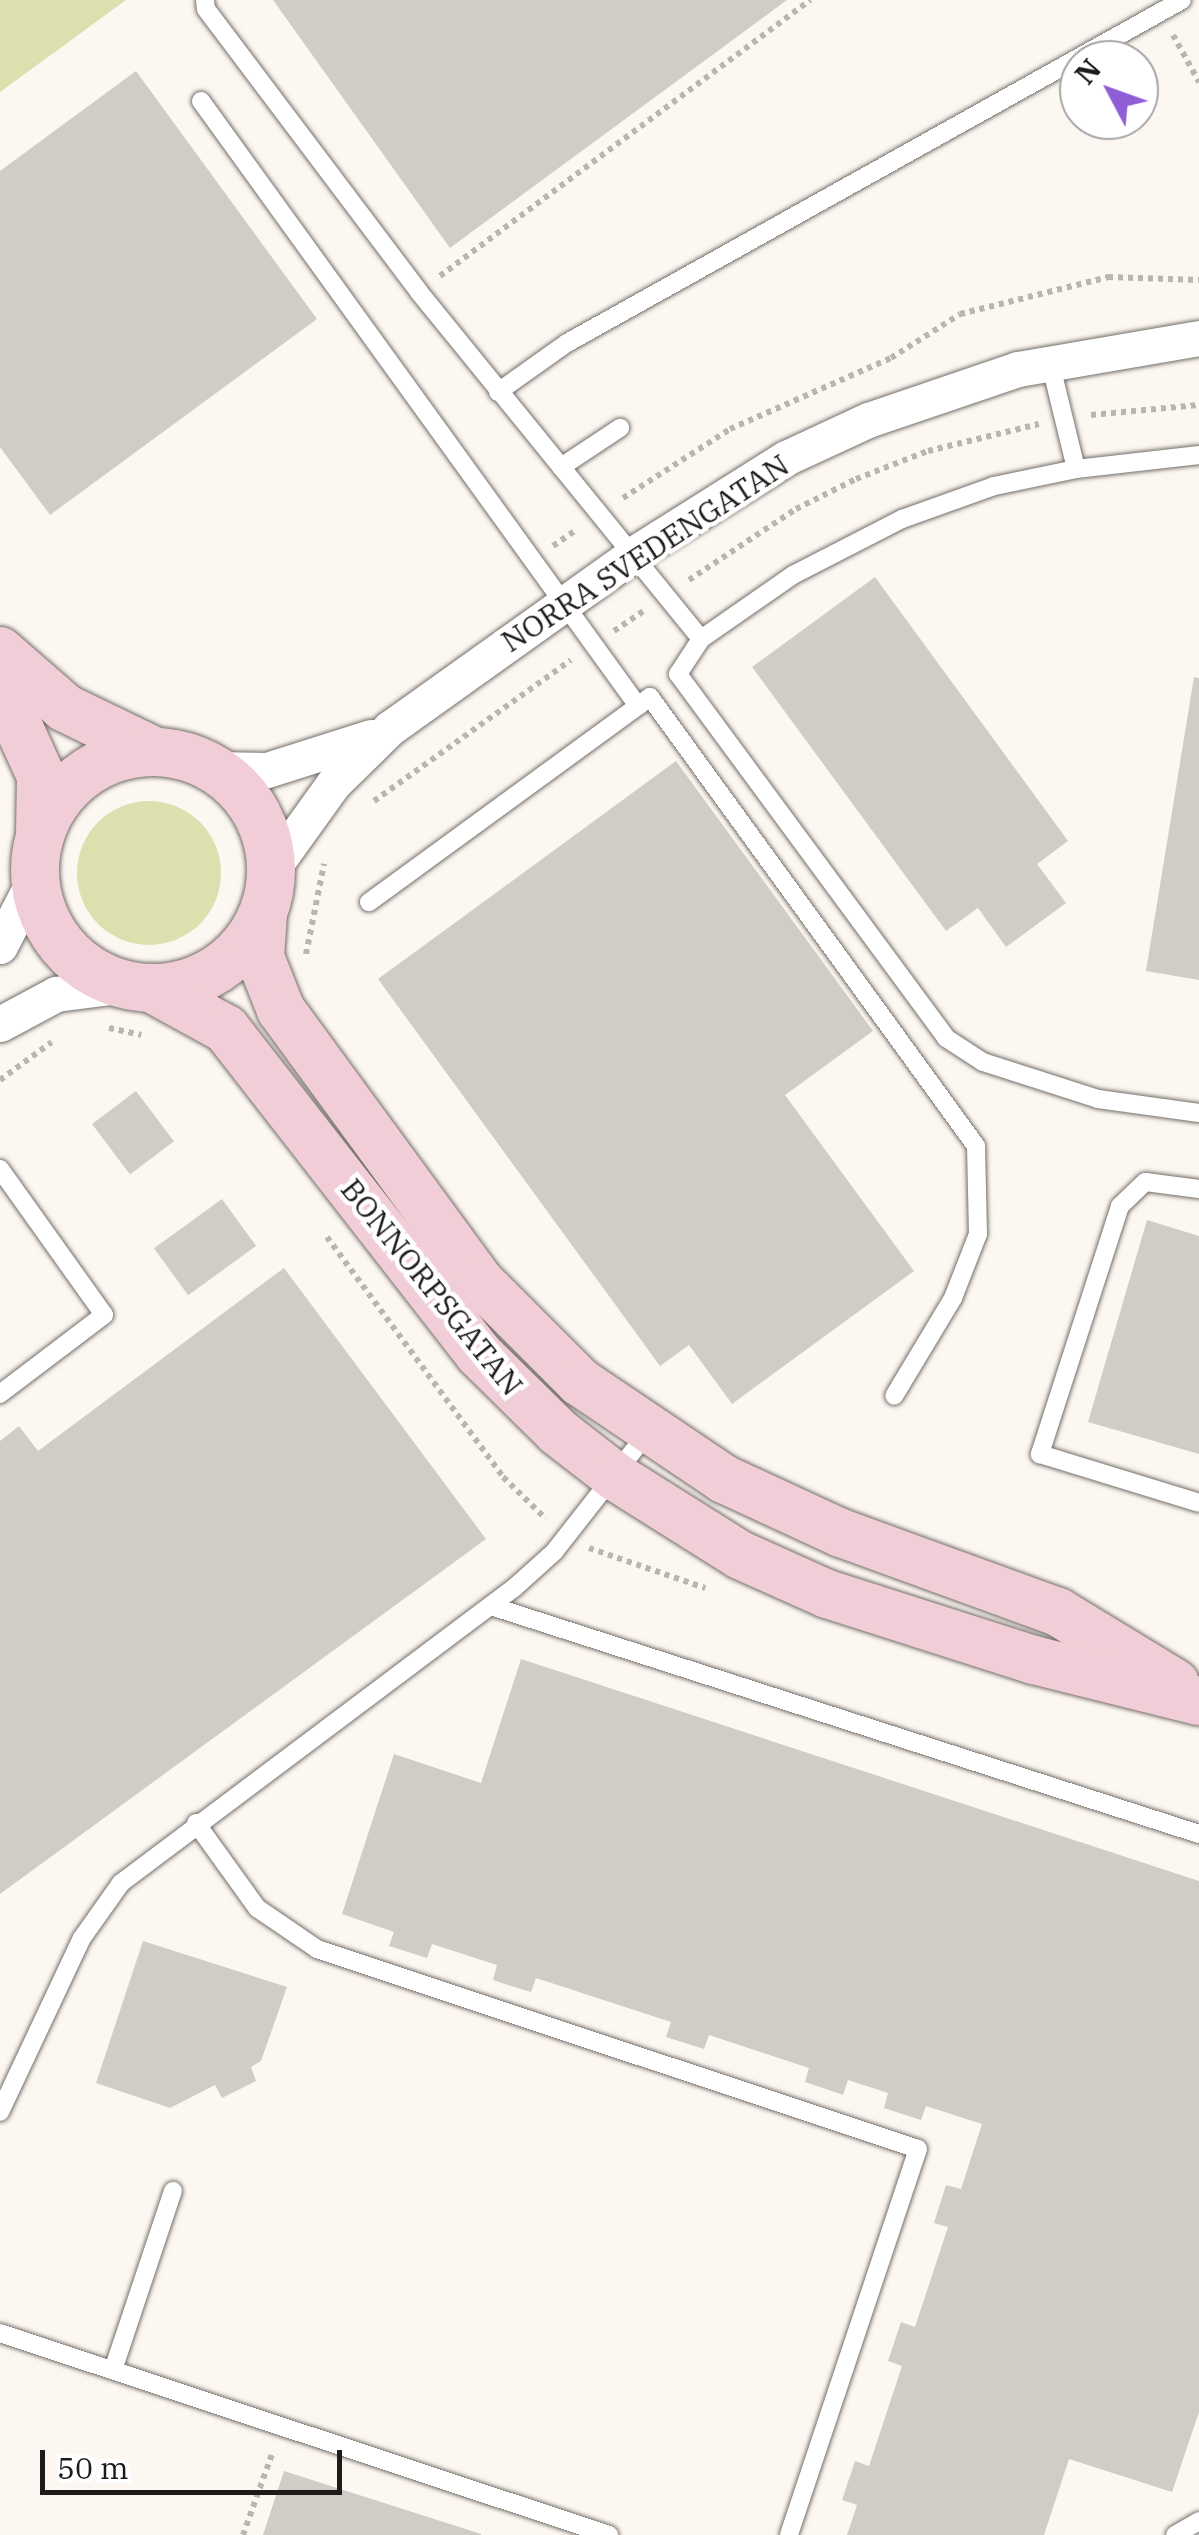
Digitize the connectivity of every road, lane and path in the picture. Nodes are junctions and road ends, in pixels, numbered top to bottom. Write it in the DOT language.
graph roads {
  1 [pos="205,0"];
  2 [pos="810,0"];
  3 [pos="1182,0"];
  4 [pos="659,93"];
  5 [pos="202,101"];
  6 [pos="667,103"];
  7 [pos="1199,280"];
  8 [pos="419,292"];
  9 [pos="1199,338"];
  10 [pos="1146,346"];
  11 [pos="1199,354"];
  12 [pos="1050,362"];
  13 [pos="498,392"];
  14 [pos="1199,404"];
  15 [pos="1066,418"];
  16 [pos="620,428"];
  17 [pos="1199,456"];
  18 [pos="673,464"];
  19 [pos="561,468"];
  20 [pos="1076,469"];
  21 [pos="636,553"];
  22 [pos="668,595"];
  23 [pos="563,603"];
  24 [pos="701,639"];
  25 [pos="593,645"];
  26 [pos="0,651"];
  27 [pos="0,686"];
  28 [pos="638,706"];
  29 [pos="390,728"];
  30 [pos="154,751"];
  31 [pos="214,769"];
  32 [pos="361,810"];
  33 [pos="326,848"];
  34 [pos="37,857"];
  35 [pos="267,892"];
  36 [pos="369,902"];
  37 [pos="0,946"];
  38 [pos="266,981"];
  39 [pos="139,986"];
  40 [pos="0,1024"];
  41 [pos="92,1024"];
  42 [pos="64,1034"];
  43 [pos="150,1037"];
  44 [pos="0,1080"];
  45 [pos="1199,1113"];
  46 [pos="0,1169"];
  47 [pos="1199,1189"];
  48 [pos="0,1394"];
  49 [pos="894,1396"];
  50 [pos="649,1430"];
  51 [pos="616,1477"];
  52 [pos="1199,1503"];
  53 [pos="491,1606"];
  54 [pos="1199,1700"];
  55 [pos="196,1823"];
  56 [pos="1199,1834"];
  57 [pos="0,2112"];
  58 [pos="173,2191"];
  59 [pos="0,2332"];
  60 [pos="113,2370"];
  61 [pos="282,2426"];
  62 [pos="1199,2521"];
  63 [pos="243,2535"];
  64 [pos="608,2535"];
  65 [pos="789,2535"];
  66 [pos="1175,2535"];
  1 -- 8 [label="lane"];
  2 -- 6 [label="path"];
  3 -- 13 [label="lane"];
  4 -- 6 [label="path"];
  5 -- 23 [label="lane"];
  6 -- 8 [label="path"];
  7 -- 18 [label="path"];
  8 -- 13 [label="lane"];
  9 -- 10 [label="street, NORRA SVEDENGATAN"];
  10 -- 11 [label="street, NORRA SVEDENGATAN"];
  10 -- 12 [label="street, NORRA SVEDENGATAN"];
  12 -- 15 [label="lane"];
  12 -- 21 [label="street, NORRA SVEDENGATAN"];
  13 -- 19 [label="lane"];
  14 -- 15 [label="path"];
  15 -- 20 [label="lane"];
  15 -- 22 [label="path"];
  16 -- 19 [label="lane"];
  17 -- 20 [label="lane"];
  19 -- 21 [label="lane"];
  20 -- 24 [label="lane"];
  21 -- 22 [label="lane"];
  21 -- 23 [label="street, NORRA SVEDENGATAN"];
  22 -- 24 [label="lane"];
  22 -- 25 [label="path"];
  23 -- 25 [label="lane"];
  23 -- 29 [label="street, NORRA SVEDENGATAN"];
  24 -- 45 [label="lane"];
  25 -- 28 [label="lane"];
  25 -- 32 [label="path"];
  26 -- 30 [label="street"];
  27 -- 34 [label="street"];
  28 -- 36 [label="lane"];
  28 -- 49 [label="lane"];
  29 -- 31 [label="street, NORRA SVEDENGATAN"];
  29 -- 35 [label="street, NORRA SVEDENGATAN"];
  30 -- 31 [label="street"];
  30 -- 34 [label="street"];
  31 -- 35 [label="street"];
  33 -- 38 [label="path"];
  34 -- 37 [label="street"];
  34 -- 39 [label="street"];
  35 -- 38 [label="street"];
  35 -- 39 [label="street"];
  38 -- 50 [label="street, BONNORPSGATAN"];
  39 -- 40 [label="street"];
  39 -- 51 [label="street, BONNORPSGATAN"];
  41 -- 43 [label="path"];
  42 -- 44 [label="path"];
  46 -- 48 [label="lane"];
  47 -- 52 [label="lane"];
  50 -- 51 [label="lane"];
  50 -- 54 [label="street, BONNORPSGATAN"];
  51 -- 53 [label="lane"];
  51 -- 54 [label="street, BONNORPSGATAN"];
  53 -- 55 [label="lane"];
  53 -- 56 [label="lane"];
  55 -- 57 [label="lane"];
  55 -- 65 [label="lane"];
  58 -- 60 [label="lane"];
  59 -- 60 [label="lane"];
  60 -- 61 [label="lane"];
  61 -- 63 [label="path"];
  61 -- 64 [label="lane"];
  62 -- 66 [label="lane"];
}
